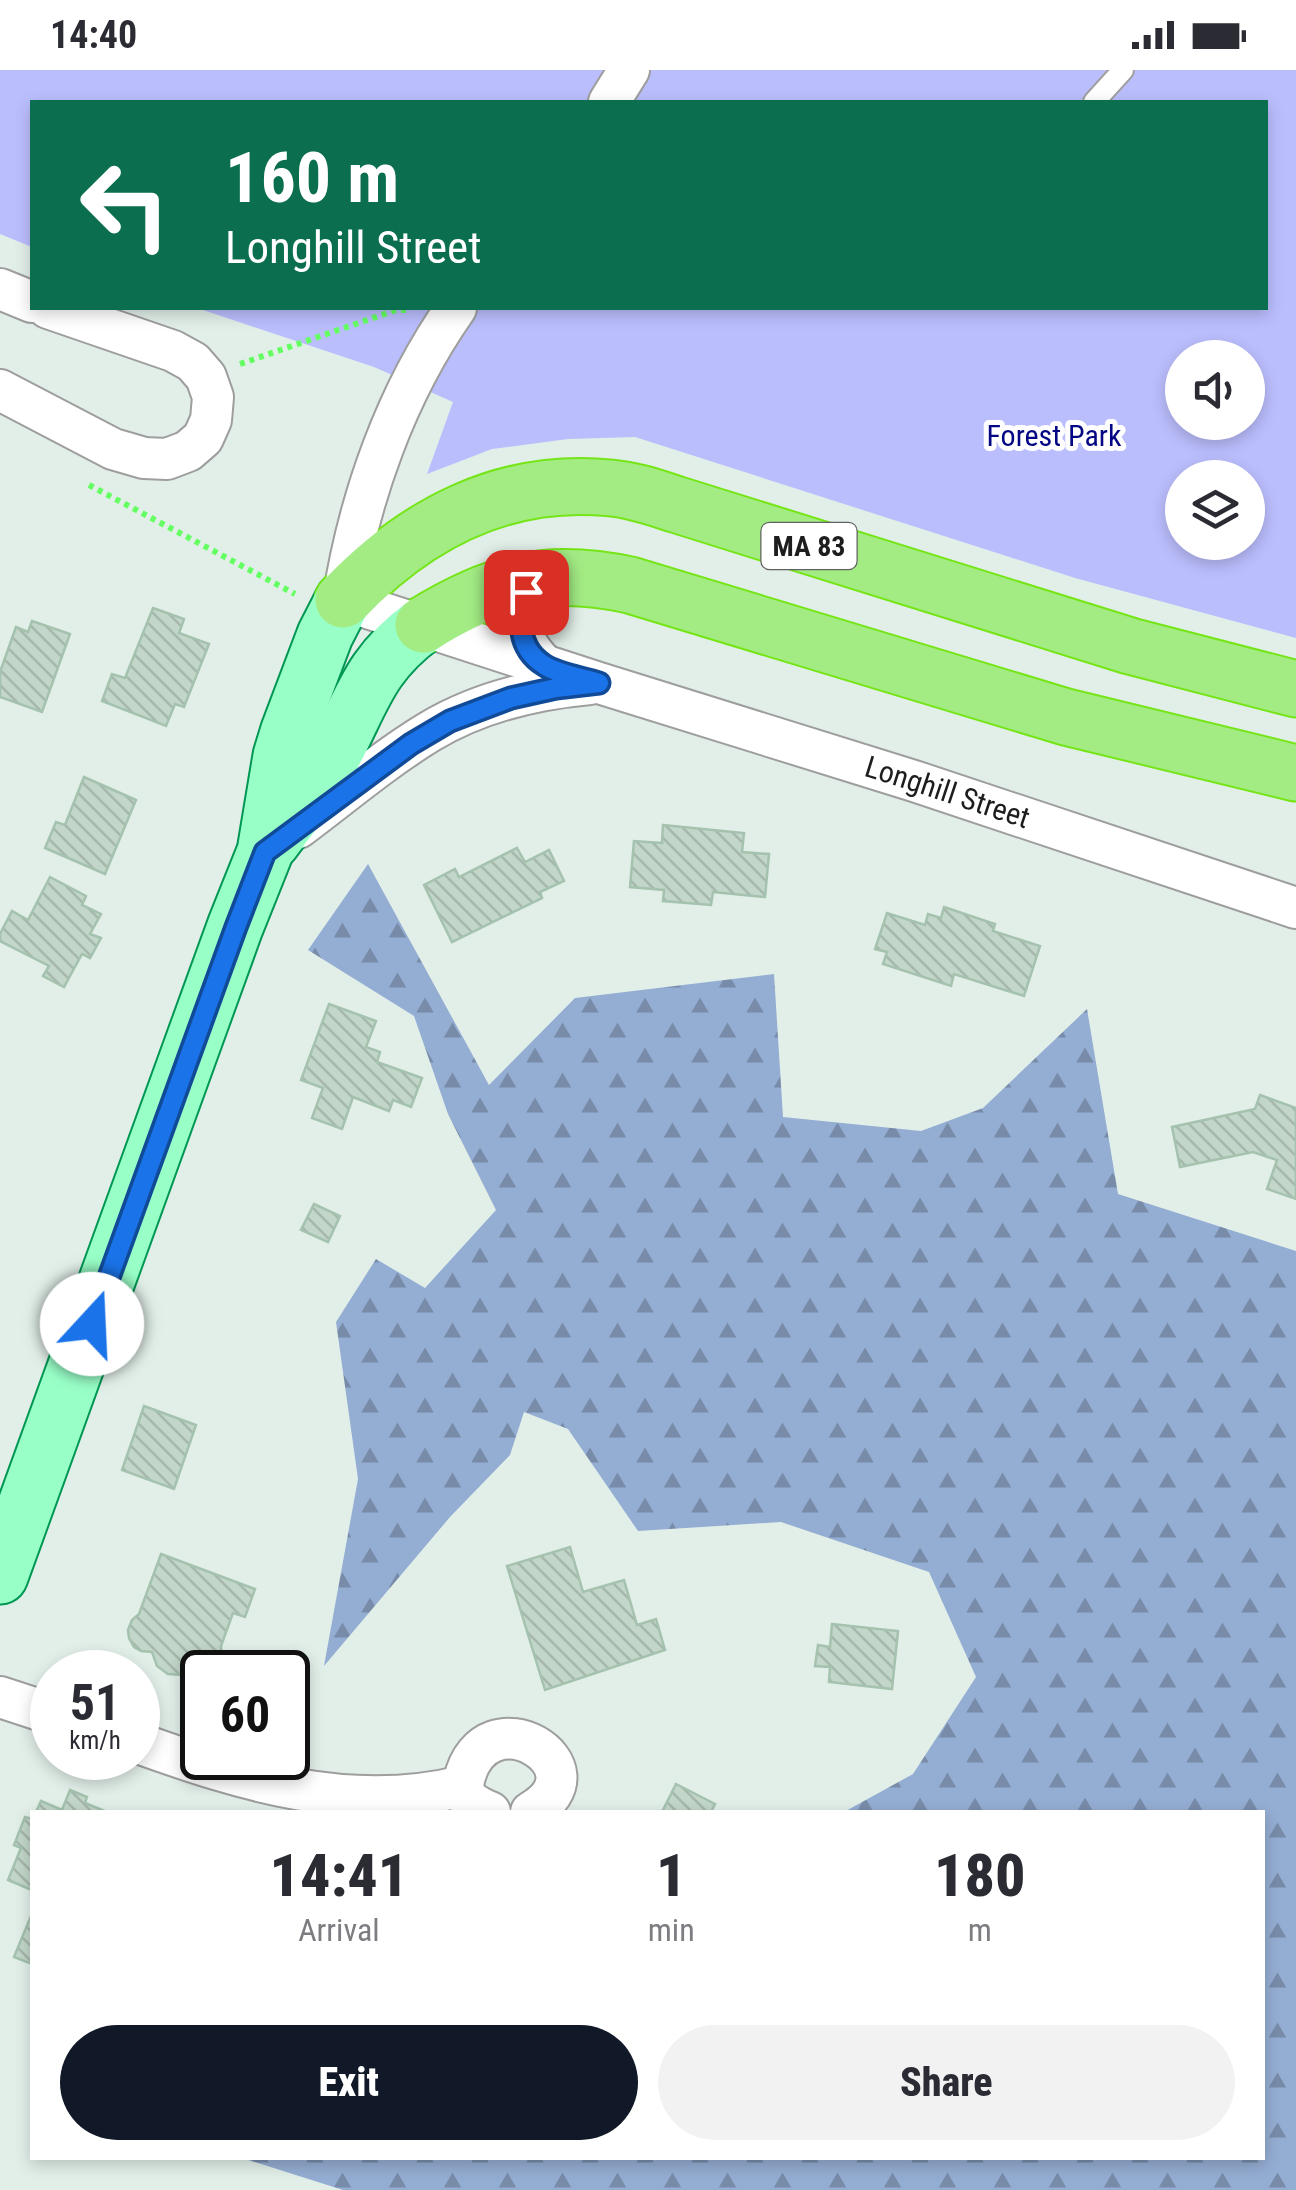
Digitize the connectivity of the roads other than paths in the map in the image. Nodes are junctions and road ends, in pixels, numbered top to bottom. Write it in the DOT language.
graph roads {
  1 [pos="629,70"];
  2 [pos="1124,70"];
  3 [pos="610,100"];
  4 [pos="1096,100"];
  5 [pos="0,289"];
  6 [pos="30,301"];
  7 [pos="54,310"];
  8 [pos="454,310"];
  9 [pos="0,390"];
  10 [pos="532,579"];
  11 [pos="339,608"];
  12 [pos="423,625"];
  13 [pos="544,666"];
  14 [pos="599,683"];
  15 [pos="1296,689"];
  16 [pos="1296,773"];
  17 [pos="265,852"];
  18 [pos="1296,908"];
  19 [pos="3,1556"];
  20 [pos="0,1697"];
  21 [pos="30,1707"];
  22 [pos="160,1751"];
  23 [pos="476,1799"];
  24 [pos="534,1810"];
  1 -- 3 [label="street"];
  2 -- 4 [label="lane"];
  5 -- 6 [label="street"];
  7 -- 9 [label="street"];
  8 -- 11 [label="street"];
  10 -- 12 [label="highway, MA 83"];
  10 -- 13 [label="street"];
  10 -- 16 [label="highway, MA 83"];
  11 -- 12 [label="street, Longhill Street"];
  11 -- 15 [label="highway, MA 83"];
  11 -- 17 [label="main road, MA 83"];
  12 -- 13 [label="street, Longhill Street"];
  12 -- 17 [label="main road, MA 83"];
  13 -- 14 [label="street, Longhill Street"];
  14 -- 17 [label="street, Longhill Street"];
  14 -- 18 [label="street, Longhill Street"];
  17 -- 19 [label="main road, MA 83"];
  20 -- 21 [label="street"];
  22 -- 23 [label="street"];
  23 -- 24 [label="street"];
}
